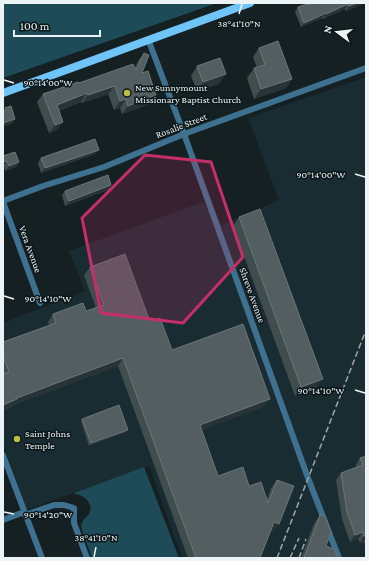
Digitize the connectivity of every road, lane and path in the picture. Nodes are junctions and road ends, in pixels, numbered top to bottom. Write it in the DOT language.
graph roads {
  1 [pos="250,3"];
  2 [pos="148,39"];
  3 [pos="366,68"];
  4 [pos="3,93"];
  5 [pos="184,134"];
  6 [pos="3,202"];
  7 [pos="40,303"];
  8 [pos="3,455"];
  9 [pos="25,514"];
  10 [pos="3,520"];
  11 [pos="42,558"];
  12 [pos="87,558"];
  13 [pos="339,558"];
  1 -- 2 [label="main road"];
  2 -- 4 [label="main road"];
  2 -- 5 [label="street, Shreve Avenue"];
  3 -- 5 [label="street, Rosalie Street"];
  5 -- 6 [label="street, Rosalie Street"];
  5 -- 13 [label="street, Shreve Avenue"];
  6 -- 7 [label="street, Vera Avenue"];
  8 -- 9 [label="street"];
  9 -- 10 [label="street"];
  9 -- 11 [label="street"];
  9 -- 12 [label="street"];
}
